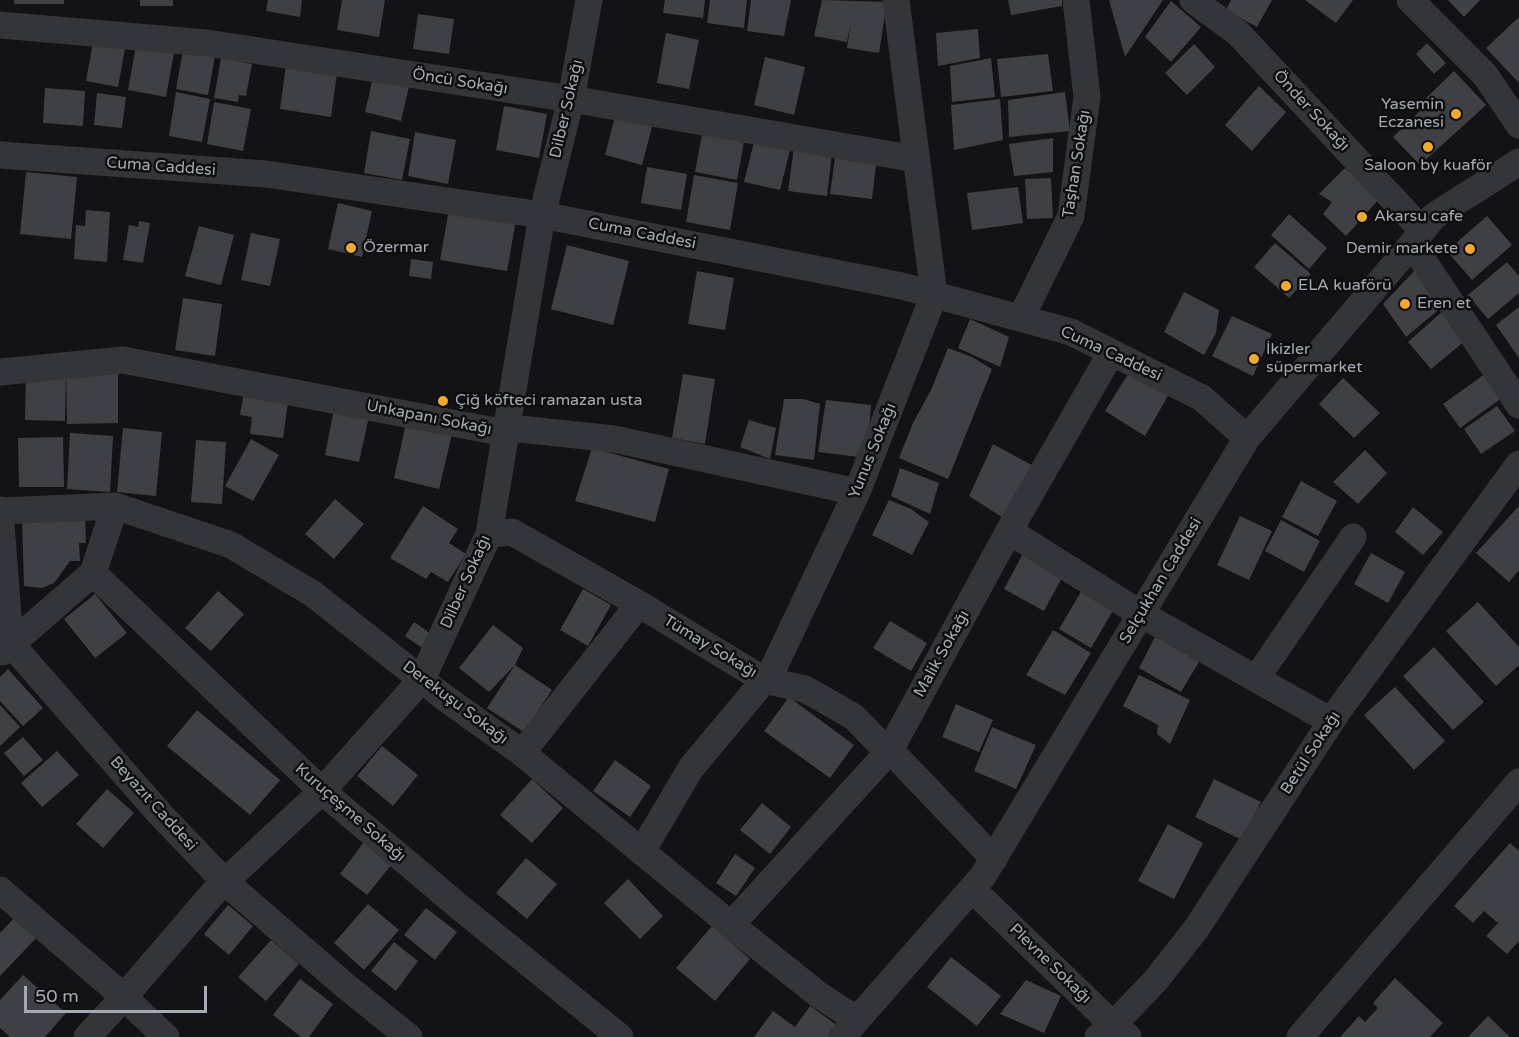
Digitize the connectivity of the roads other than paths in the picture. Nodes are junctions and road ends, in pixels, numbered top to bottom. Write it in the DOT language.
graph roads {
  1 [pos="589,0"];
  2 [pos="896,0"];
  3 [pos="1076,0"];
  4 [pos="1193,0"];
  5 [pos="1410,0"];
  6 [pos="0,25"];
  7 [pos="571,99"];
  8 [pos="1519,125"];
  9 [pos="0,155"];
  10 [pos="916,159"];
  11 [pos="1519,162"];
  12 [pos="542,215"];
  13 [pos="1417,237"];
  14 [pos="934,295"];
  15 [pos="1021,318"];
  16 [pos="1112,352"];
  17 [pos="0,372"];
  18 [pos="1519,405"];
  19 [pos="505,433"];
  20 [pos="1247,438"];
  21 [pos="1519,464"];
  22 [pos="857,492"];
  23 [pos="115,506"];
  24 [pos="0,511"];
  25 [pos="1009,531"];
  26 [pos="489,534"];
  27 [pos="1353,537"];
  28 [pos="93,573"];
  29 [pos="639,604"];
  30 [pos="1141,614"];
  31 [pos="5,648"];
  32 [pos="422,679"];
  33 [pos="1256,679"];
  34 [pos="764,680"];
  35 [pos="1331,721"];
  36 [pos="890,750"];
  37 [pos="522,753"];
  38 [pos="1519,782"];
  39 [pos="322,791"];
  40 [pos="642,851"];
  41 [pos="994,859"];
  42 [pos="225,882"];
  43 [pos="972,889"];
  44 [pos="2,895"];
  45 [pos="731,925"];
  46 [pos="124,997"];
  47 [pos="849,1028"];
  48 [pos="1113,1033"];
  49 [pos="87,1037"];
  50 [pos="166,1037"];
  51 [pos="409,1037"];
  52 [pos="620,1037"];
  53 [pos="1300,1037"];
  1 -- 7 [label="street, Dilber Sokağı"];
  2 -- 10 [label="street, Yunus Sokağı"];
  3 -- 15 [label="street, Taşhan Sokağı"];
  4 -- 13 [label="street, Önder Sokağı"];
  5 -- 8 [label="street"];
  6 -- 7 [label="street, Öncü Sokağı"];
  7 -- 10 [label="street, Öncü Sokağı"];
  7 -- 12 [label="street, Dilber Sokağı"];
  9 -- 12 [label="street, Cuma Caddesi"];
  10 -- 14 [label="street, Yunus Sokağı"];
  11 -- 13 [label="street, Selçukhan Caddesi"];
  12 -- 14 [label="street, Cuma Caddesi"];
  12 -- 19 [label="street, Dilber Sokağı"];
  13 -- 18 [label="street, Önder Sokağı"];
  13 -- 20 [label="street, Selçukhan Caddesi"];
  14 -- 15 [label="street, Cuma Caddesi"];
  14 -- 22 [label="street, Yunus Sokağı"];
  15 -- 16 [label="street, Cuma Caddesi"];
  16 -- 20 [label="street, Cuma Caddesi"];
  16 -- 25 [label="street, Malik Sokağı"];
  17 -- 19 [label="street, Unkapanı Sokağı"];
  19 -- 22 [label="street, Unkapanı Sokağı"];
  19 -- 26 [label="street, Dilber Sokağı"];
  20 -- 30 [label="street, Selçukhan Caddesi"];
  21 -- 35 [label="street, Betül Sokağı"];
  22 -- 34 [label="street, Yunus Sokağı"];
  23 -- 24 [label="street, Derekuşu Sokağı"];
  23 -- 28 [label="street"];
  23 -- 32 [label="street, Derekuşu Sokağı"];
  24 -- 31 [label="street"];
  25 -- 30 [label="street"];
  25 -- 36 [label="street, Malik Sokağı"];
  26 -- 29 [label="street, Tümay Sokağı"];
  26 -- 32 [label="street, Dilber Sokağı"];
  27 -- 33 [label="street"];
  28 -- 31 [label="street"];
  28 -- 39 [label="street, Kuruçeşme Sokağı"];
  29 -- 34 [label="street, Tümay Sokağı"];
  29 -- 37 [label="street"];
  30 -- 33 [label="street"];
  30 -- 41 [label="street, Selçukhan Caddesi"];
  31 -- 42 [label="street, Beyazıt Caddesi"];
  32 -- 37 [label="street, Derekuşu Sokağı"];
  32 -- 39 [label="street, Dilber Sokağı"];
  33 -- 35 [label="street"];
  34 -- 36 [label="street, Tümay Sokağı"];
  34 -- 40 [label="street, Yunus Sokağı"];
  35 -- 48 [label="street, Betül Sokağı"];
  36 -- 41 [label="street, Tümay Sokağı"];
  36 -- 45 [label="street, Malik Sokağı"];
  37 -- 40 [label="street, Derekuşu Sokağı"];
  38 -- 53 [label="street"];
  39 -- 42 [label="street, Dilber Sokağı"];
  39 -- 52 [label="street, Kuruçeşme Sokağı"];
  40 -- 45 [label="street, Derekuşu Sokağı"];
  41 -- 43 [label="street, Selçukhan Caddesi"];
  42 -- 46 [label="street, Dilber Sokağı"];
  42 -- 51 [label="street, Beyazıt Caddesi"];
  43 -- 47 [label="street, Selçukhan Caddesi"];
  43 -- 48 [label="street, Plevne Sokağı"];
  44 -- 46 [label="street"];
  45 -- 47 [label="street, Derekuşu Sokağı"];
  46 -- 49 [label="street, Dilber Sokağı"];
  46 -- 50 [label="street"];
}
